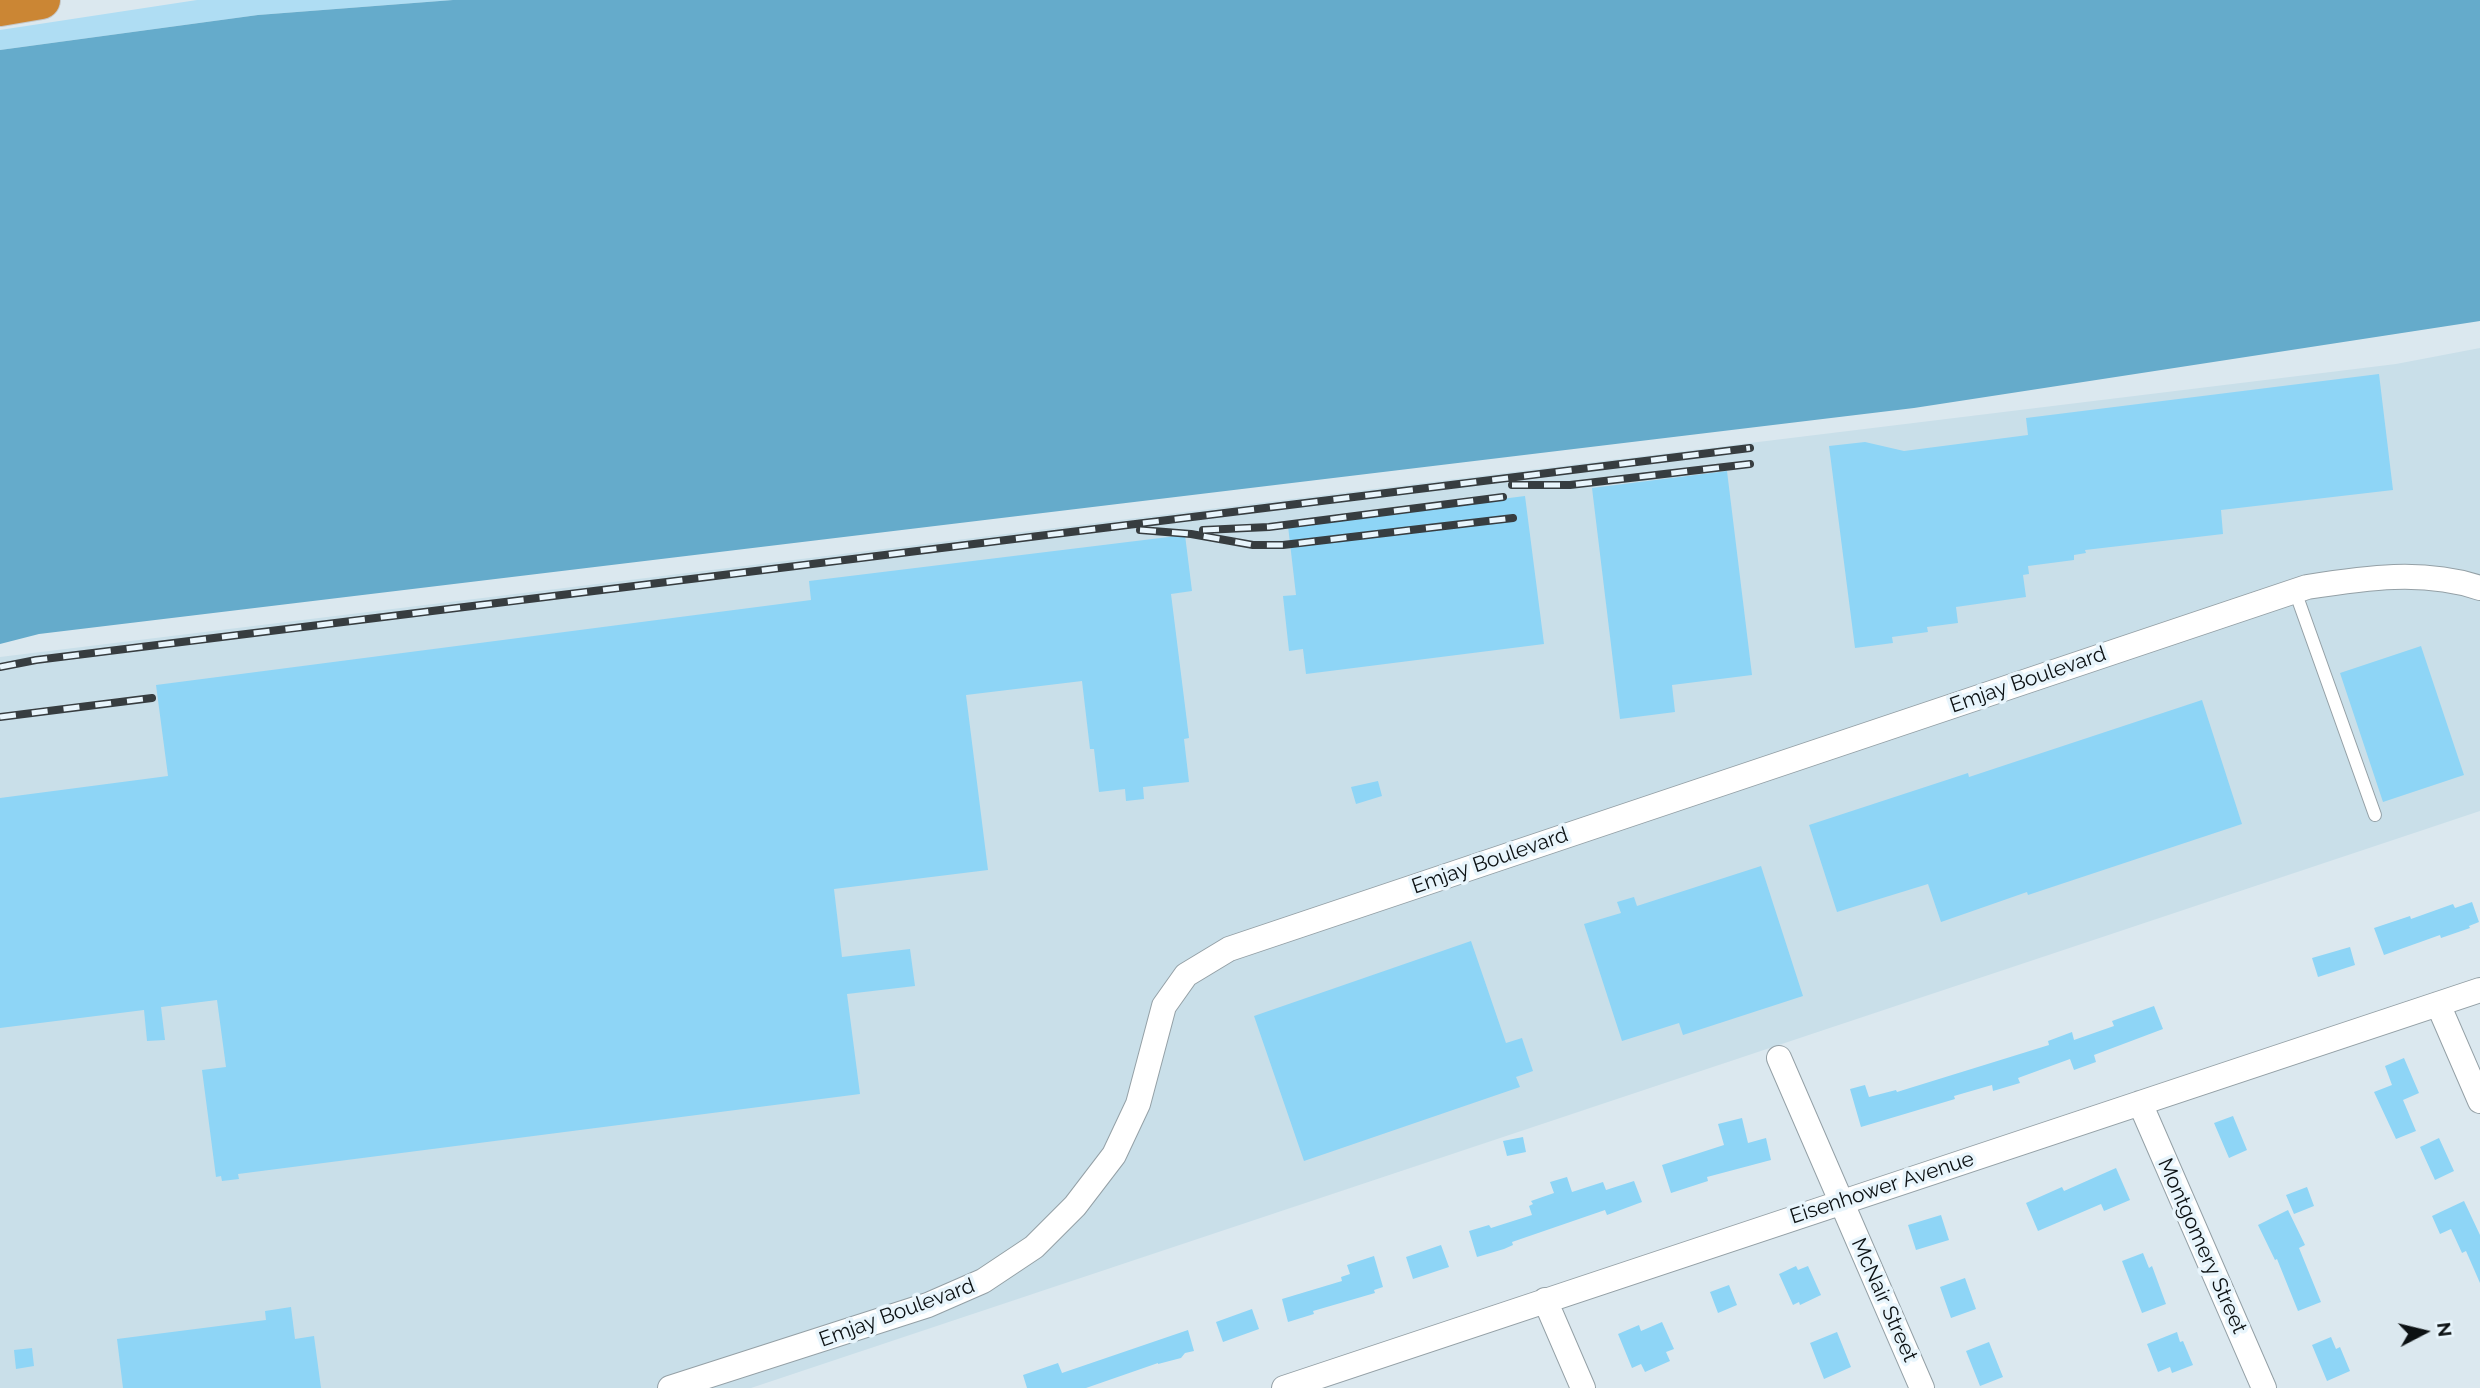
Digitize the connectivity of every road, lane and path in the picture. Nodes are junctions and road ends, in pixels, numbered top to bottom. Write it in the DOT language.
graph roads {
  1 [pos="41,0"];
  2 [pos="0,7"];
  3 [pos="2480,588"];
  4 [pos="2295,591"];
  5 [pos="2375,816"];
  6 [pos="2480,990"];
  7 [pos="2438,1004"];
  8 [pos="1779,1058"];
  9 [pos="2480,1101"];
  10 [pos="2140,1103"];
  11 [pos="1841,1202"];
  12 [pos="1545,1300"];
  13 [pos="670,1388"];
  14 [pos="1284,1388"];
  15 [pos="1583,1388"];
  16 [pos="1922,1388"];
  17 [pos="2264,1388"];
  1 -- 2 [label="highway"];
  3 -- 4 [label="street, Emjay Boulevard"];
  4 -- 5 [label="lane"];
  4 -- 13 [label="street, Emjay Boulevard"];
  6 -- 7 [label="street, Eisenhower Avenue"];
  7 -- 9 [label="street"];
  7 -- 10 [label="street, Eisenhower Avenue"];
  8 -- 11 [label="street, McNair Street"];
  10 -- 11 [label="street, Eisenhower Avenue"];
  10 -- 17 [label="street, Montgomery Street"];
  11 -- 12 [label="street, Eisenhower Avenue"];
  11 -- 16 [label="street, McNair Street"];
  12 -- 14 [label="street, Eisenhower Avenue"];
  12 -- 15 [label="street"];
}
